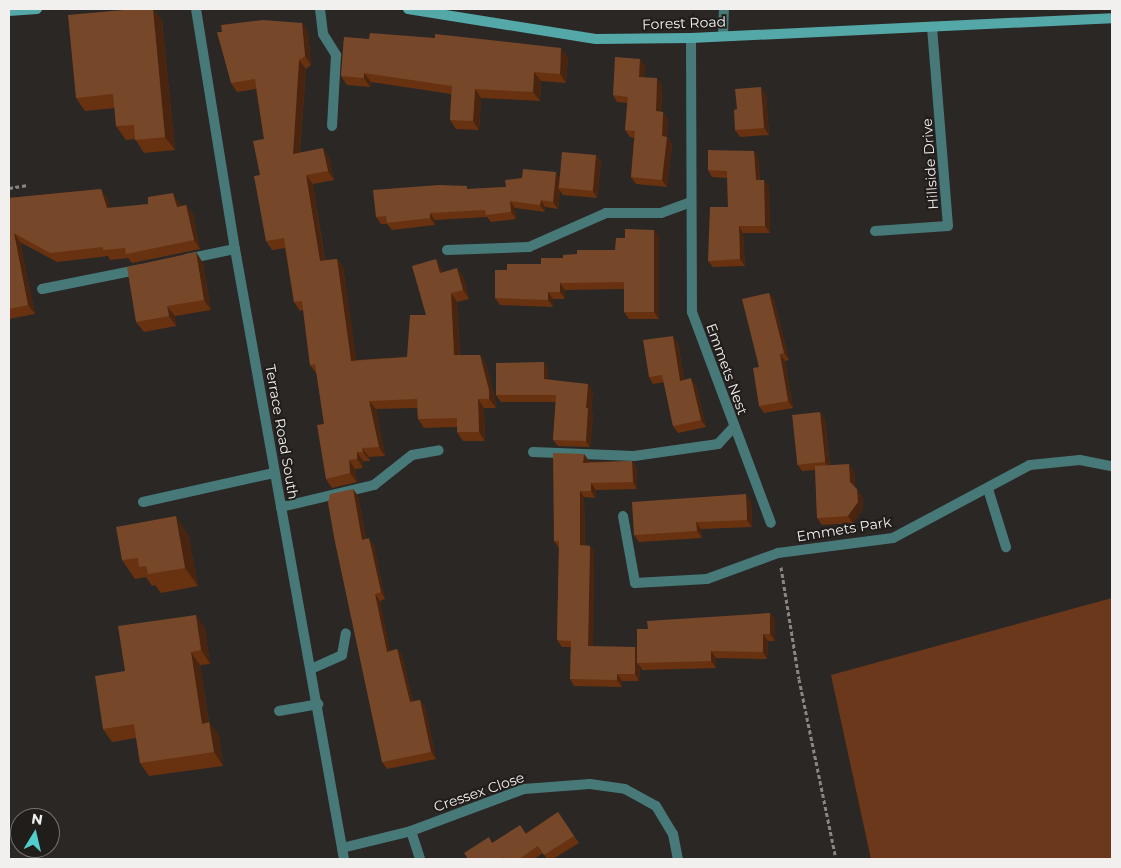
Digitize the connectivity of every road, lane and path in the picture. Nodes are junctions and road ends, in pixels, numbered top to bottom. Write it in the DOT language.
graph roads {
  1 [pos="37,9"];
  2 [pos="196,9"];
  3 [pos="320,9"];
  4 [pos="408,9"];
  5 [pos="724,9"];
  6 [pos="9,11"];
  7 [pos="1112,18"];
  8 [pos="932,27"];
  9 [pos="723,36"];
  10 [pos="691,38"];
  11 [pos="332,126"];
  12 [pos="28,185"];
  13 [pos="9,188"];
  14 [pos="691,202"];
  15 [pos="875,231"];
  16 [pos="235,249"];
  17 [pos="448,250"];
  18 [pos="177,261"];
  19 [pos="148,267"];
  20 [pos="42,289"];
  21 [pos="733,428"];
  22 [pos="439,450"];
  23 [pos="533,452"];
  24 [pos="1112,466"];
  25 [pos="274,473"];
  26 [pos="988,489"];
  27 [pos="144,502"];
  28 [pos="281,507"];
  29 [pos="623,516"];
  30 [pos="771,523"];
  31 [pos="1006,548"];
  32 [pos="778,553"];
  33 [pos="346,633"];
  34 [pos="311,669"];
  35 [pos="318,704"];
  36 [pos="279,712"];
  37 [pos="411,831"];
  38 [pos="342,848"];
  39 [pos="344,859"];
  40 [pos="420,859"];
  41 [pos="678,859"];
  42 [pos="836,859"];
  1 -- 6 [label="main road"];
  2 -- 16 [label="street, Terrace Road South"];
  3 -- 11 [label="street"];
  4 -- 10 [label="main road, Forest Road"];
  5 -- 9 [label="street"];
  7 -- 8 [label="main road, Forest Road"];
  8 -- 9 [label="main road, Forest Road"];
  8 -- 15 [label="street, Hillside Drive"];
  9 -- 10 [label="main road, Forest Road"];
  10 -- 14 [label="street, Emmets Nest"];
  12 -- 13 [label="path"];
  14 -- 17 [label="street"];
  14 -- 21 [label="street, Emmets Nest"];
  16 -- 18 [label="street"];
  16 -- 25 [label="street, Terrace Road South"];
  19 -- 20 [label="street"];
  21 -- 23 [label="street, Emmets Nest"];
  21 -- 30 [label="street"];
  22 -- 28 [label="street"];
  24 -- 26 [label="street, Emmets Park"];
  25 -- 27 [label="street"];
  25 -- 28 [label="street, Terrace Road South"];
  26 -- 31 [label="street"];
  26 -- 32 [label="street, Emmets Park"];
  28 -- 34 [label="street, Terrace Road South"];
  29 -- 32 [label="street, Emmets Park"];
  32 -- 42 [label="path"];
  33 -- 34 [label="street"];
  34 -- 35 [label="street, Terrace Road South"];
  35 -- 36 [label="street"];
  35 -- 38 [label="street, Terrace Road South"];
  37 -- 38 [label="street, Cressex Close"];
  37 -- 40 [label="street"];
  37 -- 41 [label="street, Cressex Close"];
  38 -- 39 [label="street, Terrace Road South"];
}
